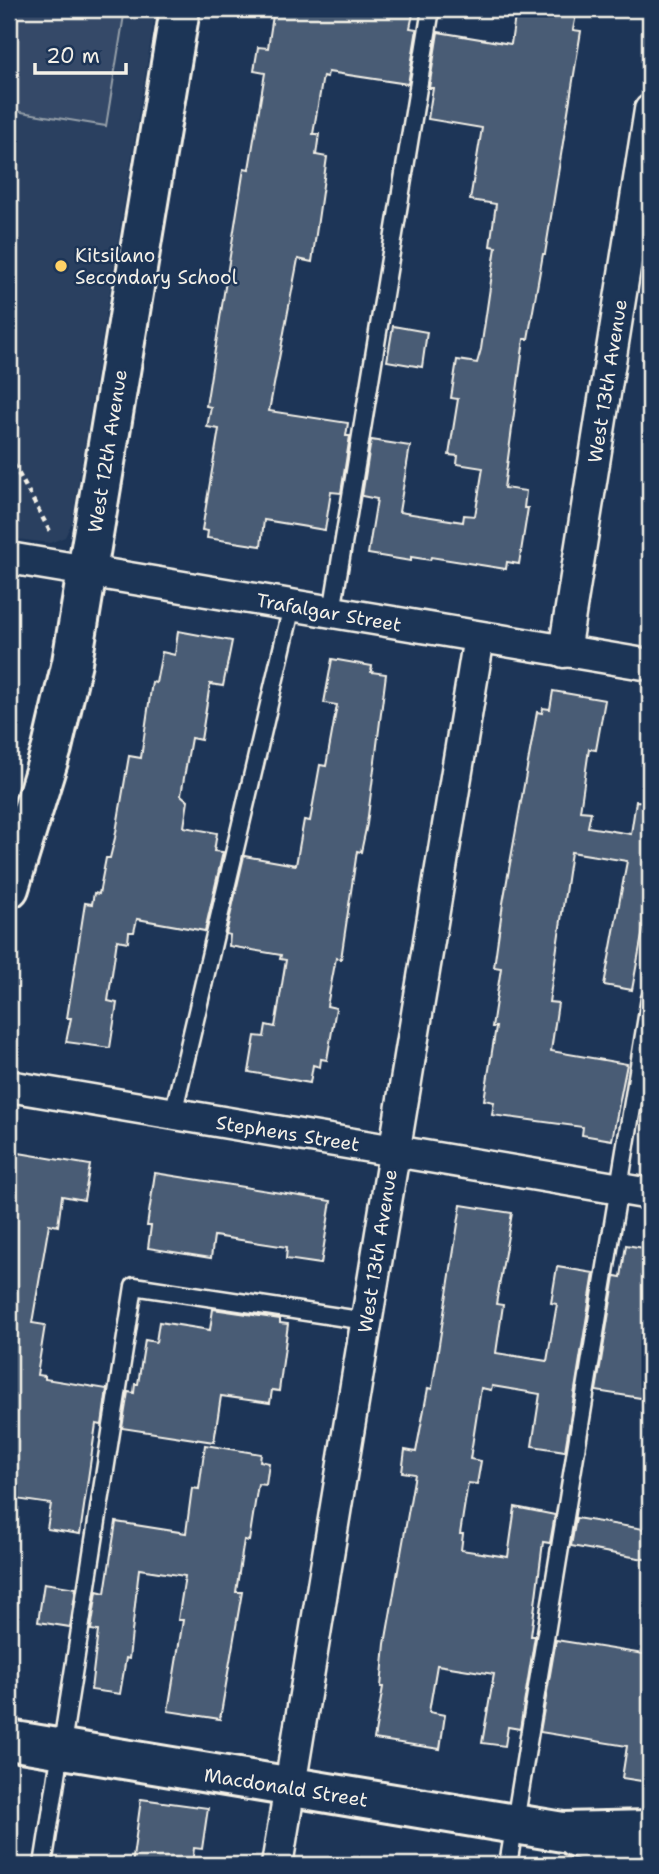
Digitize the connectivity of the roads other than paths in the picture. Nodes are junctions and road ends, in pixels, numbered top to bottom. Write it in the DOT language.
graph roads {
  1 [pos="180,9"];
  2 [pos="431,9"];
  3 [pos="650,110"];
  4 [pos="9,558"];
  5 [pos="87,571"];
  6 [pos="292,606"];
  7 [pos="332,612"];
  8 [pos="479,637"];
  9 [pos="564,652"];
  10 [pos="650,665"];
  11 [pos="9,888"];
  12 [pos="650,998"];
  13 [pos="9,1086"];
  14 [pos="173,1114"];
  15 [pos="393,1150"];
  16 [pos="619,1188"];
  17 [pos="650,1194"];
  18 [pos="366,1321"];
  19 [pos="9,1740"];
  20 [pos="63,1750"];
  21 [pos="290,1788"];
  22 [pos="515,1824"];
  23 [pos="650,1830"];
  24 [pos="563,1832"];
  25 [pos="650,1864"];
  26 [pos="43,1865"];
  27 [pos="277,1865"];
  28 [pos="508,1865"];
  1 -- 5 [label="street, West 12th Avenue"];
  2 -- 7 [label="lane"];
  3 -- 9 [label="street, West 13th Avenue"];
  4 -- 5 [label="street, Trafalgar Street"];
  5 -- 6 [label="street, Trafalgar Street"];
  5 -- 11 [label="street, West 12th Avenue"];
  6 -- 7 [label="street, Trafalgar Street"];
  6 -- 14 [label="lane"];
  7 -- 8 [label="street, Trafalgar Street"];
  8 -- 9 [label="street, Trafalgar Street"];
  8 -- 15 [label="street, West 13th Avenue"];
  9 -- 10 [label="street, Trafalgar Street"];
  12 -- 16 [label="lane"];
  13 -- 14 [label="street, Stephens Street"];
  14 -- 15 [label="street, Stephens Street"];
  15 -- 16 [label="street, Stephens Street"];
  15 -- 18 [label="street, West 13th Avenue"];
  16 -- 17 [label="street, Stephens Street"];
  16 -- 22 [label="lane"];
  18 -- 20 [label="lane"];
  18 -- 21 [label="street, West 13th Avenue"];
  19 -- 20 [label="street, Macdonald Street"];
  20 -- 21 [label="street, Macdonald Street"];
  20 -- 26 [label="lane"];
  21 -- 22 [label="street, Macdonald Street"];
  21 -- 27 [label="street, West 13th Avenue"];
  22 -- 24 [label="street, Macdonald Street"];
  22 -- 28 [label="lane"];
  23 -- 24 [label="street, Macdonald Street"];
  24 -- 25 [label="street, Macdonald Street"];
}
